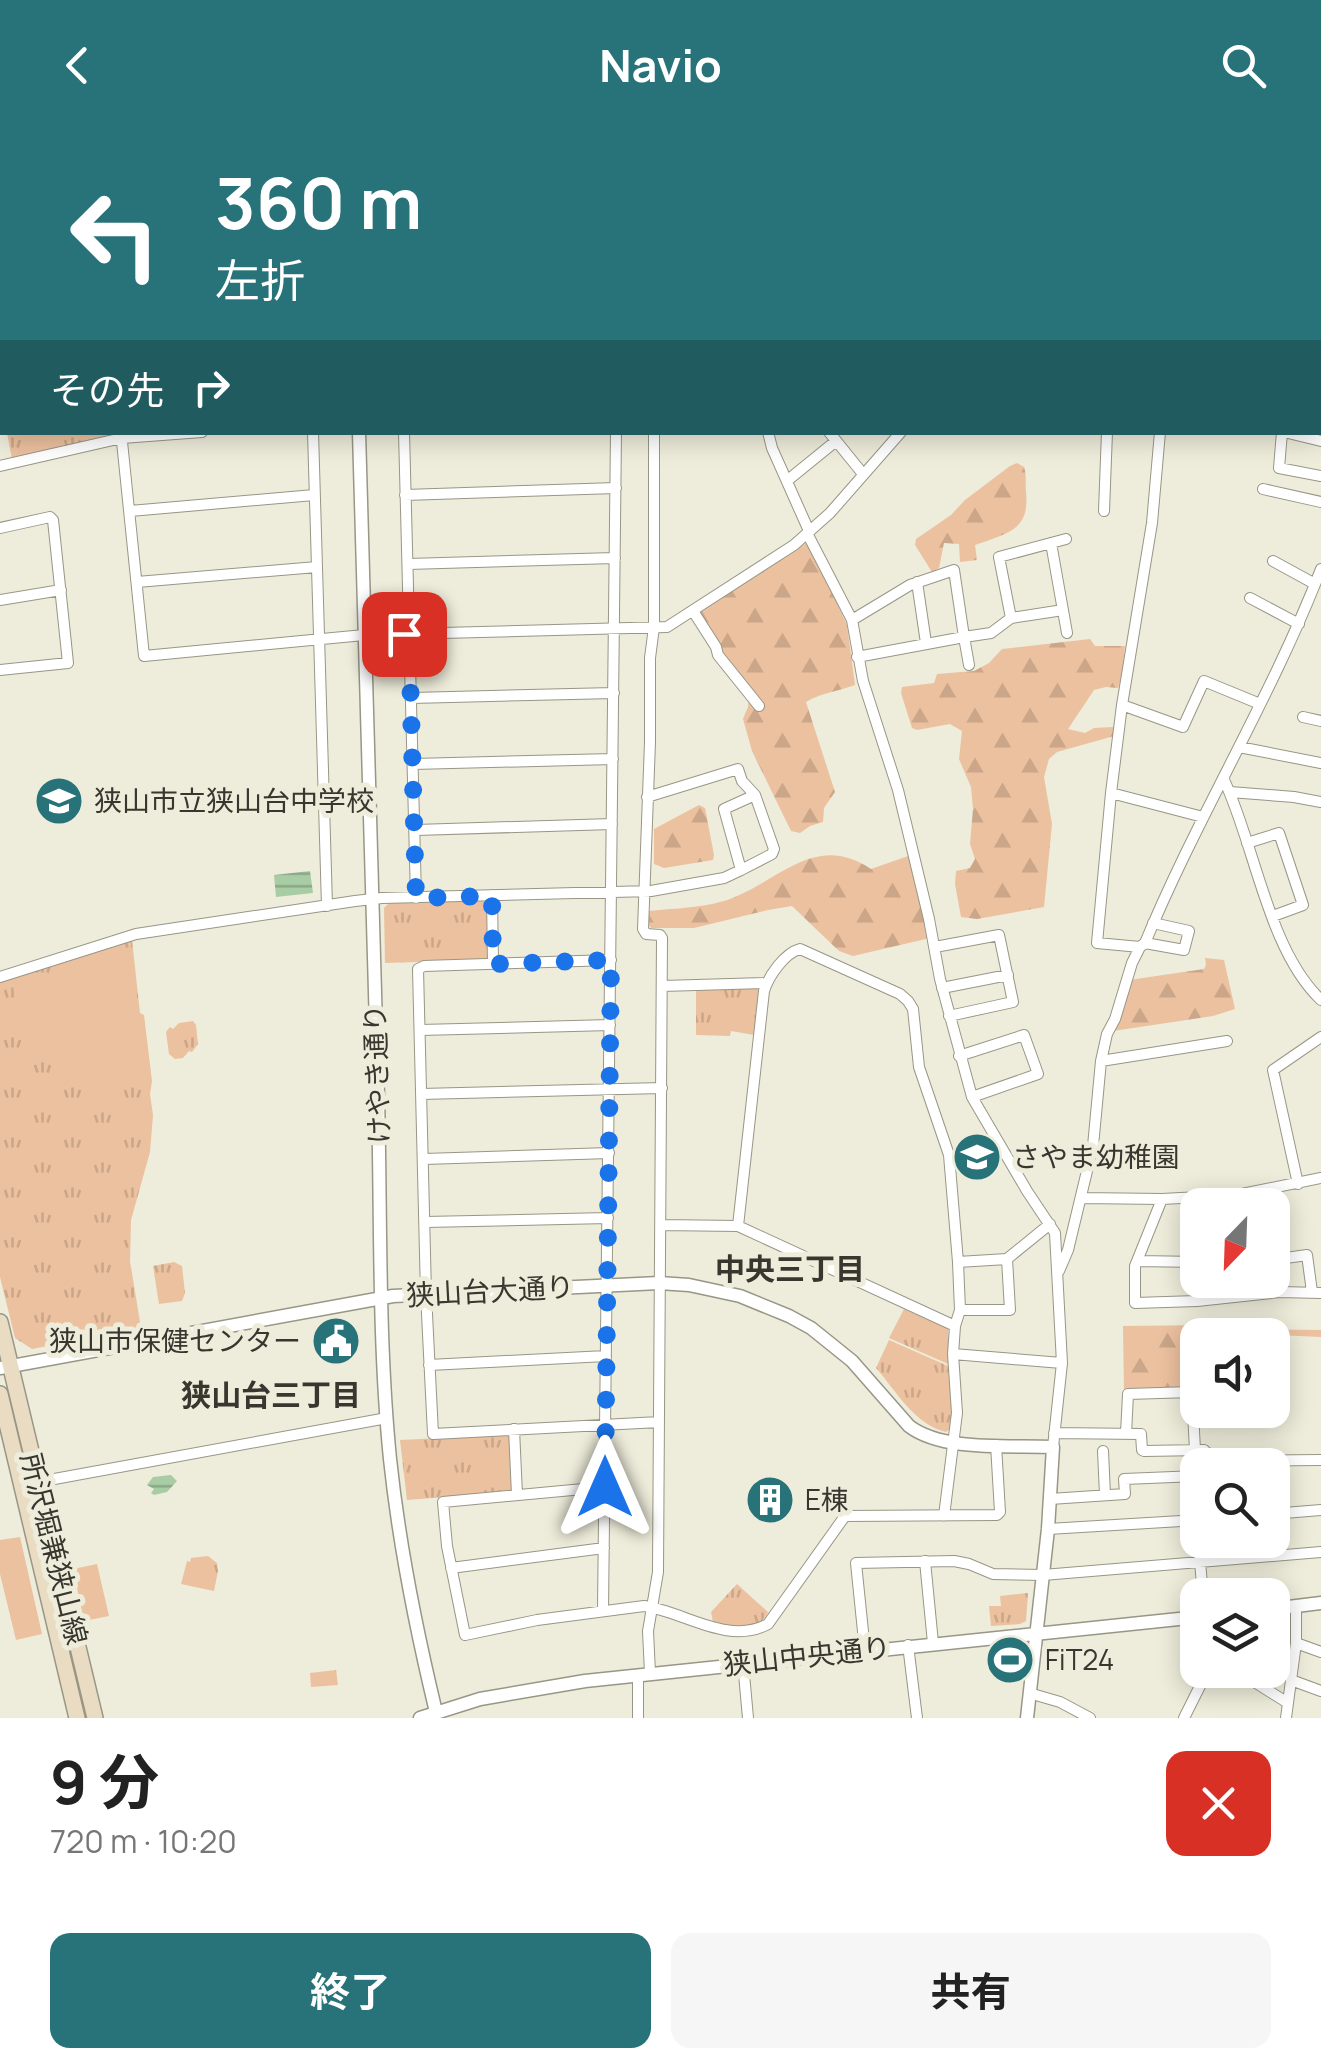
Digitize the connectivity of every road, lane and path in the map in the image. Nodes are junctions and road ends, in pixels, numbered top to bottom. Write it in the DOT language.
graph roads {
  1 [pos="313,435"];
  2 [pos="360,435"];
  3 [pos="404,435"];
  4 [pos="616,435"];
  5 [pos="654,435"];
  6 [pos="769,435"];
  7 [pos="898,435"];
  8 [pos="1107,435"];
  9 [pos="1160,435"];
  10 [pos="1283,435"];
  11 [pos="122,436"];
  12 [pos="832,437"];
  13 [pos="0,466"];
  14 [pos="863,474"];
  15 [pos="1321,476"];
  16 [pos="788,480"];
  17 [pos="616,488"];
  18 [pos="1263,489"];
  19 [pos="406,494"];
  20 [pos="314,495"];
  21 [pos="1321,502"];
  22 [pos="130,510"];
  23 [pos="1104,511"];
  24 [pos="0,528"];
  25 [pos="808,532"];
  26 [pos="1066,539"];
  27 [pos="1051,543"];
  28 [pos="615,558"];
  29 [pos="1272,562"];
  30 [pos="408,564"];
  31 [pos="317,566"];
  32 [pos="1321,569"];
  33 [pos="136,582"];
  34 [pos="917,582"];
  35 [pos="1315,584"];
  36 [pos="61,590"];
  37 [pos="1250,598"];
  38 [pos="0,600"];
  39 [pos="1063,610"];
  40 [pos="693,611"];
  41 [pos="1011,618"];
  42 [pos="852,620"];
  43 [pos="1299,624"];
  44 [pos="654,627"];
  45 [pos="614,628"];
  46 [pos="1067,632"];
  47 [pos="409,633"];
  48 [pos="364,635"];
  49 [pos="964,638"];
  50 [pos="318,639"];
  51 [pos="926,643"];
  52 [pos="858,657"];
  53 [pos="969,665"];
  54 [pos="0,670"];
  55 [pos="614,693"];
  56 [pos="411,698"];
  57 [pos="1260,704"];
  58 [pos="1122,705"];
  59 [pos="759,706"];
  60 [pos="1303,717"];
  61 [pos="1321,721"];
  62 [pos="1239,747"];
  63 [pos="613,758"];
  64 [pos="1321,763"];
  65 [pos="413,764"];
  66 [pos="1224,780"];
  67 [pos="1230,792"];
  68 [pos="1111,793"];
  69 [pos="755,795"];
  70 [pos="647,797"];
  71 [pos="1321,802"];
  72 [pos="1203,817"];
  73 [pos="612,824"];
  74 [pos="416,830"];
  75 [pos="1247,843"];
  76 [pos="740,870"];
  77 [pos="645,891"];
  78 [pos="612,892"];
  79 [pos="492,896"];
  80 [pos="416,898"];
  81 [pos="371,900"];
  82 [pos="327,906"];
  83 [pos="1273,916"];
  84 [pos="1154,923"];
  85 [pos="1143,945"];
  86 [pos="935,947"];
  87 [pos="611,960"];
  88 [pos="493,964"];
  89 [pos="1008,975"];
  90 [pos="0,976"];
  91 [pos="766,983"];
  92 [pos="662,986"];
  93 [pos="942,988"];
  94 [pos="1321,1000"];
  95 [pos="949,1016"];
  96 [pos="610,1025"];
  97 [pos="420,1030"];
  98 [pos="1321,1037"];
  99 [pos="1226,1041"];
  100 [pos="959,1056"];
  101 [pos="1101,1061"];
  102 [pos="662,1088"];
  103 [pos="609,1089"];
  104 [pos="422,1094"];
  105 [pos="972,1097"];
  106 [pos="609,1154"];
  107 [pos="424,1159"];
  108 [pos="1321,1178"];
  109 [pos="1298,1184"];
  110 [pos="1283,1188"];
  111 [pos="1081,1198"];
  112 [pos="1162,1199"];
  113 [pos="1180,1200"];
  114 [pos="608,1218"];
  115 [pos="425,1222"];
  116 [pos="1050,1224"];
  117 [pos="660,1225"];
  118 [pos="738,1226"];
  119 [pos="1290,1257"];
  120 [pos="1008,1258"];
  121 [pos="1138,1261"];
  122 [pos="958,1262"];
  123 [pos="1180,1262"];
  124 [pos="1059,1272"];
  125 [pos="660,1283"];
  126 [pos="607,1285"];
  127 [pos="1290,1292"];
  128 [pos="1316,1292"];
  129 [pos="426,1294"];
  130 [pos="381,1298"];
  131 [pos="1197,1298"];
  132 [pos="1222,1298"];
  133 [pos="1197,1301"];
  134 [pos="960,1310"];
  135 [pos="0,1322"];
  136 [pos="955,1326"];
  137 [pos="954,1354"];
  138 [pos="606,1356"];
  139 [pos="1062,1362"];
  140 [pos="429,1365"];
  141 [pos="5,1367"];
  142 [pos="0,1394"];
  143 [pos="387,1418"];
  144 [pos="659,1422"];
  145 [pos="605,1424"];
  146 [pos="514,1430"];
  147 [pos="1126,1434"];
  148 [pos="1054,1440"];
  149 [pos="953,1443"];
  150 [pos="996,1445"];
  151 [pos="1195,1448"];
  152 [pos="1180,1450"];
  153 [pos="1103,1451"];
  154 [pos="1321,1460"];
  155 [pos="1290,1461"];
  156 [pos="1180,1477"];
  157 [pos="38,1482"];
  158 [pos="605,1487"];
  159 [pos="517,1495"];
  160 [pos="1105,1495"];
  161 [pos="1050,1499"];
  162 [pos="1321,1510"];
  163 [pos="1290,1513"];
  164 [pos="944,1516"];
  165 [pos="1180,1521"];
  166 [pos="1048,1530"];
  167 [pos="604,1548"];
  168 [pos="1321,1552"];
  169 [pos="1200,1558"];
  170 [pos="924,1561"];
  171 [pos="1200,1562"];
  172 [pos="451,1568"];
  173 [pos="1043,1575"];
  174 [pos="1202,1578"];
  175 [pos="1321,1604"];
  176 [pos="1290,1606"];
  177 [pos="1296,1606"];
  178 [pos="651,1607"];
  179 [pos="603,1610"];
  180 [pos="1180,1619"];
  181 [pos="1036,1633"];
  182 [pos="933,1643"];
  183 [pos="1296,1643"];
  184 [pos="908,1645"];
  185 [pos="864,1651"];
  186 [pos="1321,1652"];
  187 [pos="743,1664"];
  188 [pos="644,1674"];
  189 [pos="1290,1680"];
  190 [pos="1199,1688"];
  191 [pos="1264,1688"];
  192 [pos="1289,1688"];
  193 [pos="1321,1691"];
  194 [pos="1029,1693"];
  195 [pos="1288,1703"];
  196 [pos="436,1712"];
  197 [pos="77,1718"];
  198 [pos="95,1718"];
  199 [pos="420,1718"];
  200 [pos="638,1718"];
  201 [pos="748,1718"];
  202 [pos="918,1718"];
  203 [pos="1027,1718"];
  204 [pos="1090,1718"];
  205 [pos="1184,1718"];
  206 [pos="1286,1718"];
  1 -- 20 [label="street"];
  2 -- 48 [label="street, けやき通り"];
  3 -- 19 [label="street"];
  4 -- 17 [label="street"];
  5 -- 44 [label="street"];
  6 -- 16 [label="street"];
  7 -- 14 [label="street"];
  8 -- 23 [label="street"];
  9 -- 58 [label="street"];
  10 -- 15 [label="street"];
  11 -- 13 [label="street"];
  11 -- 22 [label="street"];
  12 -- 14 [label="street"];
  12 -- 16 [label="street"];
  14 -- 25 [label="street"];
  16 -- 25 [label="street"];
  17 -- 19 [label="street"];
  17 -- 28 [label="street"];
  18 -- 21 [label="street"];
  19 -- 30 [label="street"];
  20 -- 22 [label="street"];
  20 -- 31 [label="street"];
  22 -- 33 [label="street"];
  24 -- 36 [label="street"];
  25 -- 40 [label="street"];
  25 -- 42 [label="street"];
  26 -- 27 [label="street"];
  27 -- 39 [label="street"];
  27 -- 41 [label="street"];
  28 -- 30 [label="street"];
  28 -- 45 [label="street"];
  29 -- 35 [label="street"];
  30 -- 47 [label="street"];
  31 -- 33 [label="street"];
  31 -- 50 [label="street"];
  32 -- 35 [label="street"];
  33 -- 50 [label="street"];
  34 -- 42 [label="street"];
  34 -- 49 [label="street"];
  34 -- 51 [label="street"];
  35 -- 43 [label="street"];
  36 -- 38 [label="street"];
  36 -- 54 [label="street"];
  37 -- 43 [label="street"];
  39 -- 41 [label="street"];
  39 -- 46 [label="street"];
  40 -- 44 [label="street"];
  40 -- 59 [label="street"];
  41 -- 49 [label="street"];
  42 -- 52 [label="street"];
  43 -- 57 [label="street"];
  44 -- 45 [label="street"];
  44 -- 70 [label="street"];
  45 -- 47 [label="street"];
  45 -- 55 [label="street"];
  47 -- 48 [label="street"];
  47 -- 56 [label="street"];
  48 -- 50 [label="street"];
  48 -- 81 [label="street, けやき通り"];
  49 -- 51 [label="street"];
  49 -- 53 [label="street"];
  50 -- 82 [label="street"];
  51 -- 52 [label="street"];
  52 -- 86 [label="street"];
  55 -- 56 [label="street"];
  55 -- 63 [label="street"];
  56 -- 65 [label="street"];
  57 -- 58 [label="street"];
  57 -- 62 [label="street"];
  58 -- 68 [label="street"];
  60 -- 61 [label="street"];
  62 -- 64 [label="street"];
  62 -- 66 [label="street"];
  63 -- 65 [label="street"];
  63 -- 73 [label="street"];
  65 -- 74 [label="street"];
  66 -- 67 [label="street"];
  66 -- 72 [label="street"];
  67 -- 71 [label="street"];
  67 -- 75 [label="street"];
  68 -- 72 [label="street"];
  68 -- 85 [label="street"];
  69 -- 70 [label="street"];
  69 -- 76 [label="street"];
  69 -- 76 [label="street"];
  70 -- 77 [label="street"];
  72 -- 84 [label="street"];
  73 -- 74 [label="street"];
  73 -- 78 [label="street"];
  74 -- 80 [label="street"];
  75 -- 83 [label="street"];
  75 -- 83 [label="street"];
  76 -- 77 [label="street"];
  77 -- 78 [label="street"];
  77 -- 92 [label="street"];
  78 -- 79 [label="street"];
  78 -- 87 [label="street"];
  79 -- 80 [label="street"];
  79 -- 88 [label="street"];
  80 -- 81 [label="street"];
  81 -- 82 [label="street"];
  81 -- 130 [label="street, けやき通り"];
  82 -- 90 [label="street"];
  83 -- 94 [label="street"];
  84 -- 85 [label="street"];
  84 -- 85 [label="street"];
  85 -- 101 [label="street"];
  86 -- 89 [label="street"];
  86 -- 93 [label="street"];
  87 -- 88 [label="street"];
  87 -- 96 [label="street"];
  88 -- 97 [label="street"];
  89 -- 93 [label="street"];
  89 -- 95 [label="street"];
  91 -- 92 [label="street"];
  91 -- 118 [label="street"];
  91 -- 122 [label="street"];
  92 -- 102 [label="street"];
  93 -- 95 [label="street"];
  95 -- 100 [label="street"];
  96 -- 97 [label="street"];
  96 -- 103 [label="street"];
  97 -- 104 [label="street"];
  98 -- 109 [label="street"];
  99 -- 101 [label="street"];
  100 -- 105 [label="street"];
  100 -- 105 [label="street"];
  101 -- 111 [label="street"];
  102 -- 103 [label="street"];
  102 -- 117 [label="street"];
  103 -- 104 [label="street"];
  103 -- 106 [label="street"];
  104 -- 107 [label="street"];
  105 -- 116 [label="street"];
  106 -- 107 [label="street"];
  106 -- 114 [label="street"];
  107 -- 115 [label="street"];
  108 -- 109 [label="street"];
  109 -- 110 [label="street"];
  111 -- 112 [label="street"];
  111 -- 124 [label="street"];
  112 -- 113 [label="street"];
  112 -- 121 [label="street"];
  114 -- 115 [label="street"];
  114 -- 126 [label="street"];
  115 -- 129 [label="street"];
  116 -- 120 [label="street"];
  116 -- 124 [label="street"];
  117 -- 118 [label="street"];
  117 -- 125 [label="street"];
  118 -- 136 [label="street"];
  119 -- 128 [label="street"];
  120 -- 122 [label="street"];
  120 -- 134 [label="street"];
  121 -- 123 [label="street"];
  121 -- 133 [label="street"];
  122 -- 134 [label="street"];
  124 -- 139 [label="street"];
  125 -- 126 [label="street, 狭山台大通り"];
  125 -- 144 [label="street"];
  125 -- 149 [label="street, 狭山台大通り"];
  126 -- 129 [label="street, 狭山台大通り"];
  126 -- 138 [label="street"];
  127 -- 128 [label="street"];
  129 -- 130 [label="street, 狭山台大通り"];
  129 -- 140 [label="street"];
  130 -- 141 [label="street, 狭山台大通り"];
  130 -- 143 [label="street, けやき通り"];
  131 -- 133 [label="street"];
  132 -- 133 [label="street"];
  134 -- 136 [label="street"];
  135 -- 141 [label="main road, 所沢堀兼狭山線"];
  136 -- 137 [label="street"];
  137 -- 139 [label="street"];
  137 -- 149 [label="street"];
  138 -- 140 [label="street"];
  138 -- 145 [label="street"];
  139 -- 148 [label="street"];
  140 -- 146 [label="street"];
  141 -- 157 [label="main road, 所沢堀兼狭山線"];
  142 -- 197 [label="main road, 所沢堀兼狭山線"];
  143 -- 157 [label="street"];
  143 -- 196 [label="street, けやき通り"];
  144 -- 145 [label="street"];
  144 -- 178 [label="street"];
  145 -- 146 [label="street"];
  145 -- 158 [label="street"];
  146 -- 159 [label="street"];
  147 -- 148 [label="street"];
  147 -- 151 [label="street"];
  147 -- 152 [label="street"];
  148 -- 150 [label="street, 狭山台大通り"];
  148 -- 161 [label="street"];
  149 -- 150 [label="street, 狭山台大通り"];
  149 -- 164 [label="street"];
  150 -- 164 [label="street"];
  153 -- 160 [label="street"];
  154 -- 155 [label="street"];
  156 -- 160 [label="street"];
  157 -- 198 [label="main road, 所沢堀兼狭山線"];
  158 -- 159 [label="street"];
  158 -- 167 [label="street"];
  159 -- 172 [label="street"];
  160 -- 161 [label="street"];
  161 -- 166 [label="street"];
  162 -- 163 [label="street"];
  164 -- 178 [label="street"];
  165 -- 166 [label="street"];
  166 -- 173 [label="street"];
  167 -- 172 [label="street"];
  167 -- 179 [label="street"];
  168 -- 171 [label="street"];
  169 -- 171 [label="street"];
  170 -- 173 [label="street"];
  170 -- 182 [label="street"];
  170 -- 185 [label="street"];
  171 -- 173 [label="street"];
  171 -- 174 [label="street"];
  172 -- 179 [label="street"];
  173 -- 181 [label="street"];
  175 -- 177 [label="street"];
  176 -- 177 [label="street"];
  177 -- 183 [label="street"];
  178 -- 179 [label="street"];
  178 -- 188 [label="street"];
  180 -- 181 [label="street, 狭山中央通り"];
  181 -- 182 [label="street, 狭山中央通り"];
  181 -- 194 [label="street"];
  182 -- 184 [label="street, 狭山中央通り"];
  183 -- 186 [label="street"];
  183 -- 189 [label="street"];
  184 -- 185 [label="street, 狭山中央通り"];
  184 -- 202 [label="street"];
  185 -- 187 [label="street, 狭山中央通り"];
  187 -- 188 [label="street, 狭山中央通り"];
  187 -- 201 [label="street"];
  188 -- 196 [label="street, 狭山中央通り"];
  188 -- 200 [label="street"];
  189 -- 193 [label="street"];
  190 -- 205 [label="street"];
  191 -- 195 [label="street"];
  192 -- 195 [label="street"];
  194 -- 203 [label="street"];
  194 -- 204 [label="street"];
  195 -- 206 [label="street"];
  196 -- 199 [label="street, 狭山中央通り"];
}
